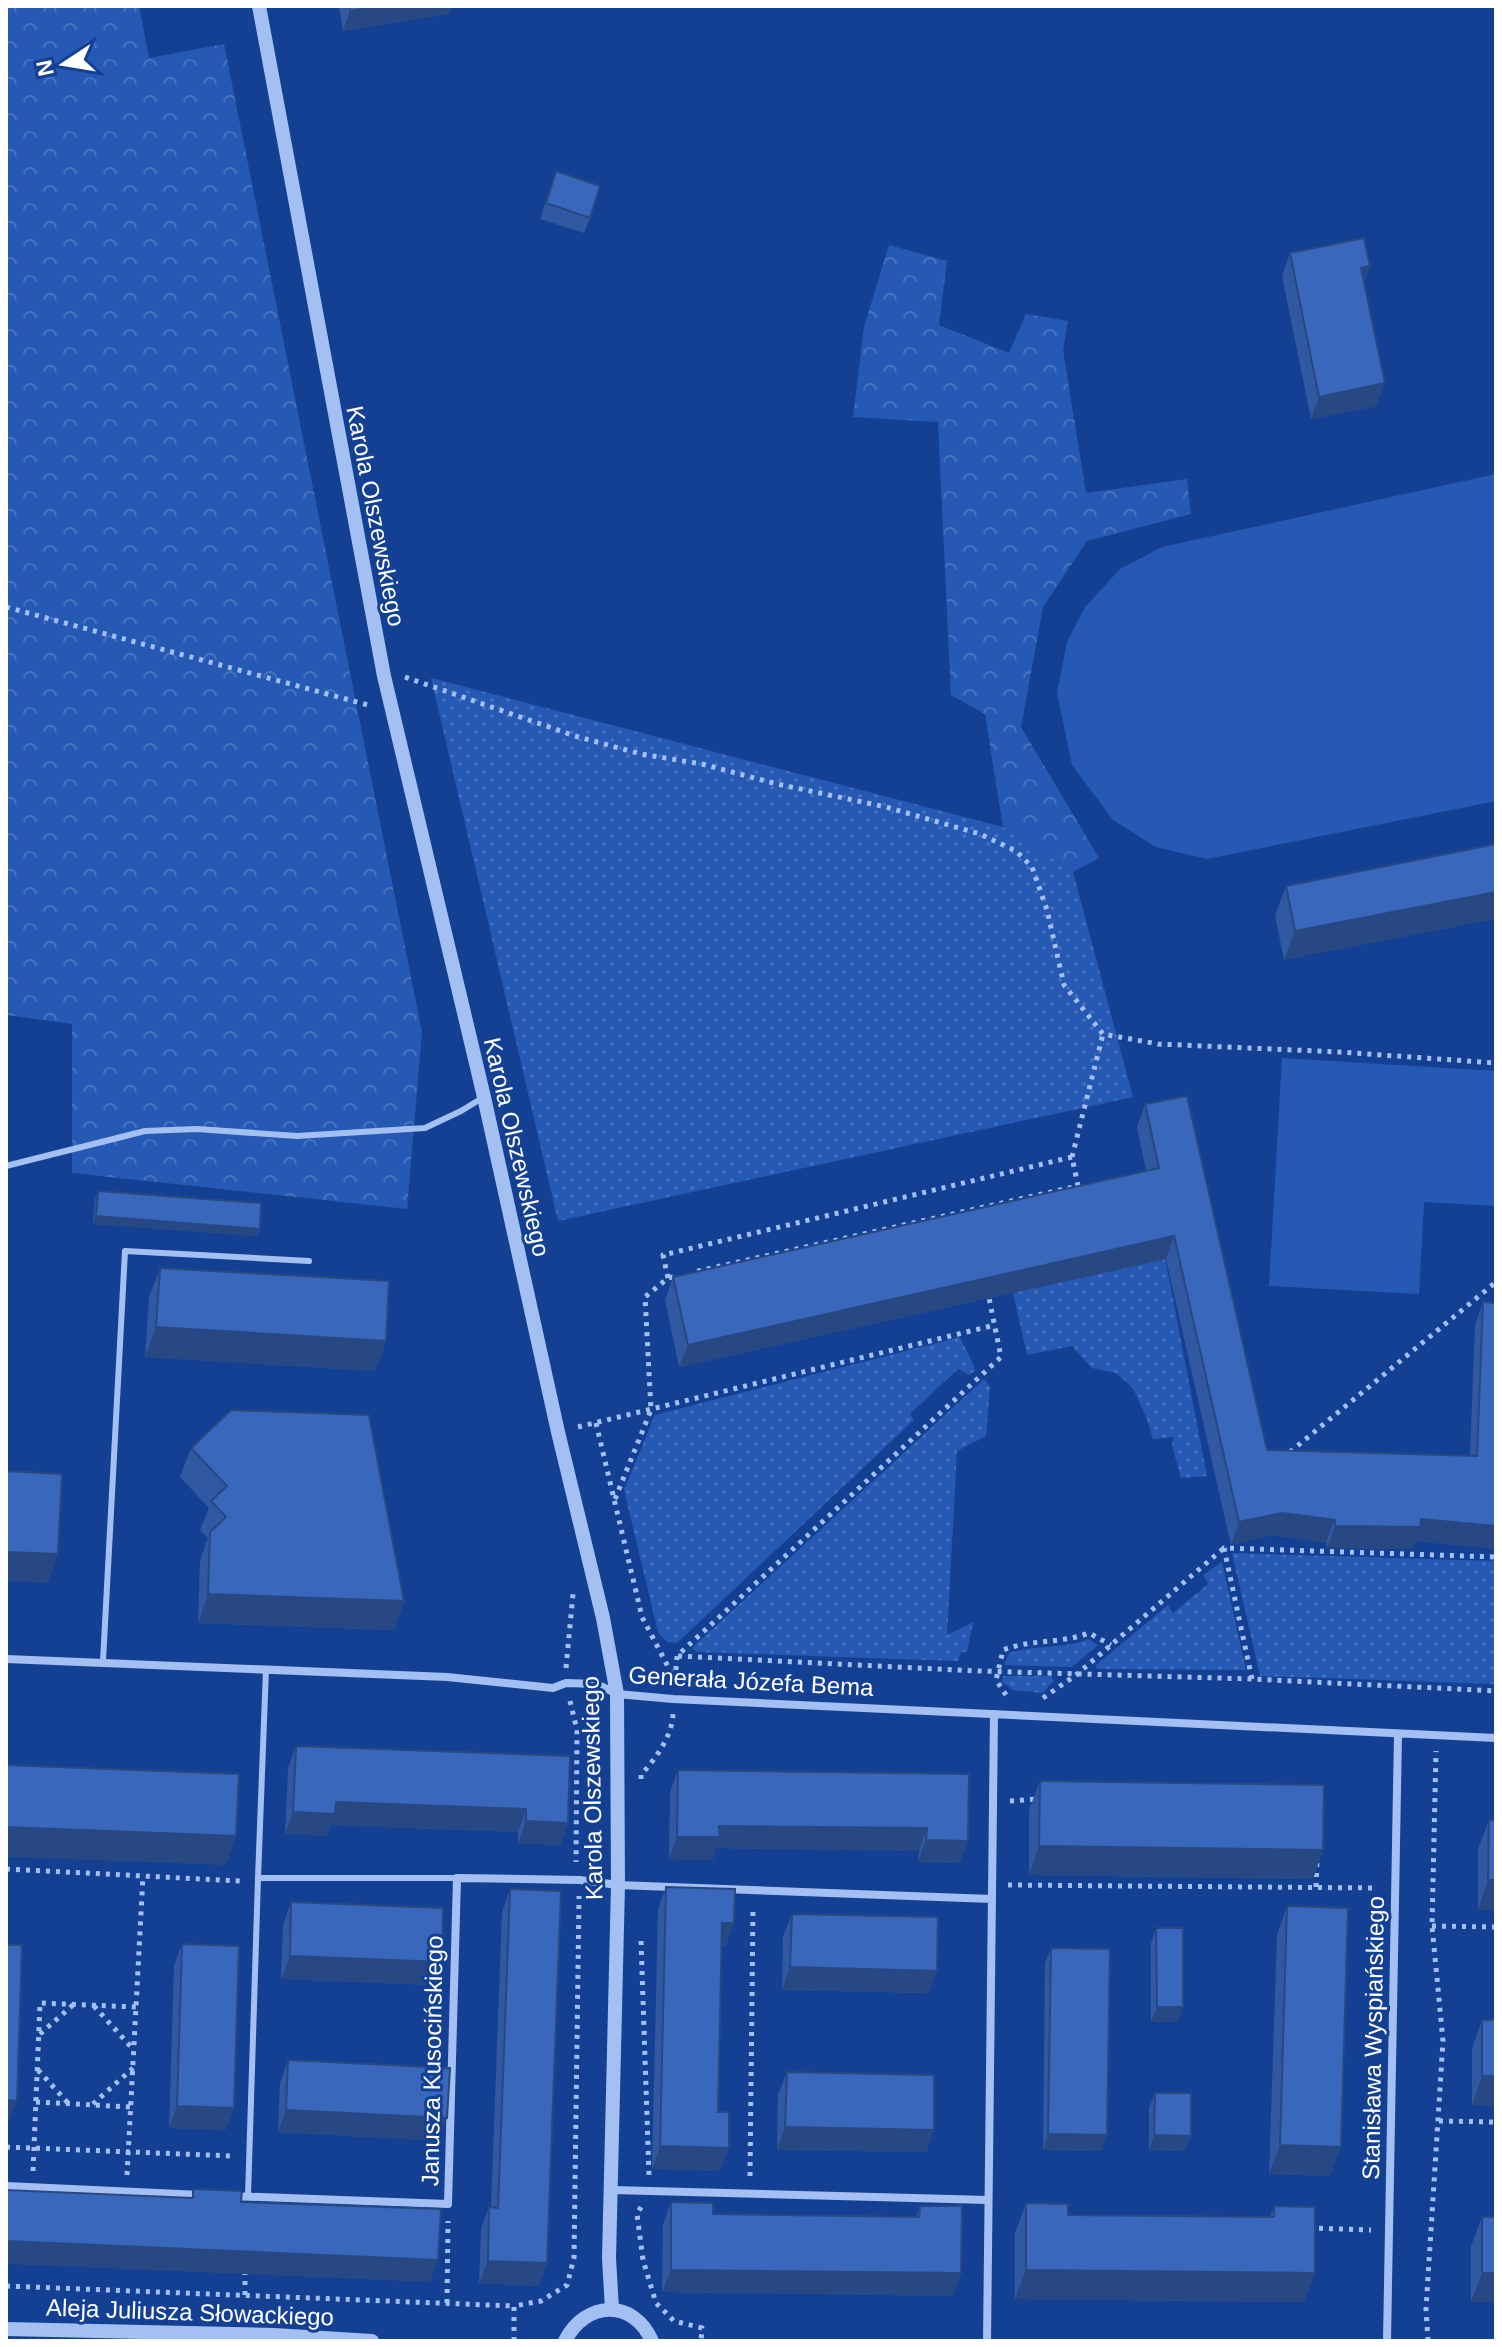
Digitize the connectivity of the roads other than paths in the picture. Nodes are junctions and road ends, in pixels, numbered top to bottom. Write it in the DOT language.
graph roads {
  1 [pos="259,6"];
  2 [pos="484,1097"];
  3 [pos="6,1166"];
  4 [pos="309,1261"];
  5 [pos="6,1659"];
  6 [pos="103,1661"];
  7 [pos="266,1669"];
  8 [pos="617,1694"];
  9 [pos="994,1714"];
  10 [pos="1398,1735"];
  11 [pos="1496,1738"];
  12 [pos="457,1878"];
  13 [pos="258,1880"];
  14 [pos="618,1885"];
  15 [pos="992,1899"];
  16 [pos="6,2186"];
  17 [pos="612,2190"];
  18 [pos="248,2196"];
  19 [pos="988,2200"];
  20 [pos="612,2309"];
  21 [pos="6,2329"];
  22 [pos="372,2341"];
  23 [pos="565,2341"];
  24 [pos="652,2341"];
  25 [pos="987,2341"];
  26 [pos="1387,2341"];
  1 -- 2 [label="street, Karola Olszewskiego"];
  2 -- 3 [label="lane"];
  2 -- 8 [label="street, Karola Olszewskiego"];
  4 -- 6 [label="lane"];
  5 -- 6 [label="street, Generała Józefa Bema"];
  6 -- 7 [label="street, Generała Józefa Bema"];
  7 -- 8 [label="street, Generała Józefa Bema"];
  7 -- 13 [label="lane"];
  8 -- 9 [label="street, Generała Józefa Bema"];
  8 -- 14 [label="street, Karola Olszewskiego"];
  9 -- 10 [label="street, Generała Józefa Bema"];
  9 -- 15 [label="street"];
  10 -- 11 [label="street, Generała Józefa Bema"];
  10 -- 26 [label="street, Stanisława Wyspiańskiego"];
  12 -- 13 [label="lane"];
  12 -- 14 [label="street"];
  12 -- 18 [label="street, Janusza Kusocińskiego"];
  13 -- 18 [label="lane"];
  14 -- 15 [label="street"];
  14 -- 17 [label="street, Karola Olszewskiego"];
  15 -- 19 [label="street"];
  16 -- 18 [label="street, Janusza Kusocińskiego"];
  17 -- 19 [label="street"];
  17 -- 20 [label="street, Karola Olszewskiego"];
  19 -- 25 [label="street"];
  20 -- 23 [label="street"];
  20 -- 24 [label="street"];
  21 -- 22 [label="street, Aleja Juliusza Słowackiego"];
}
